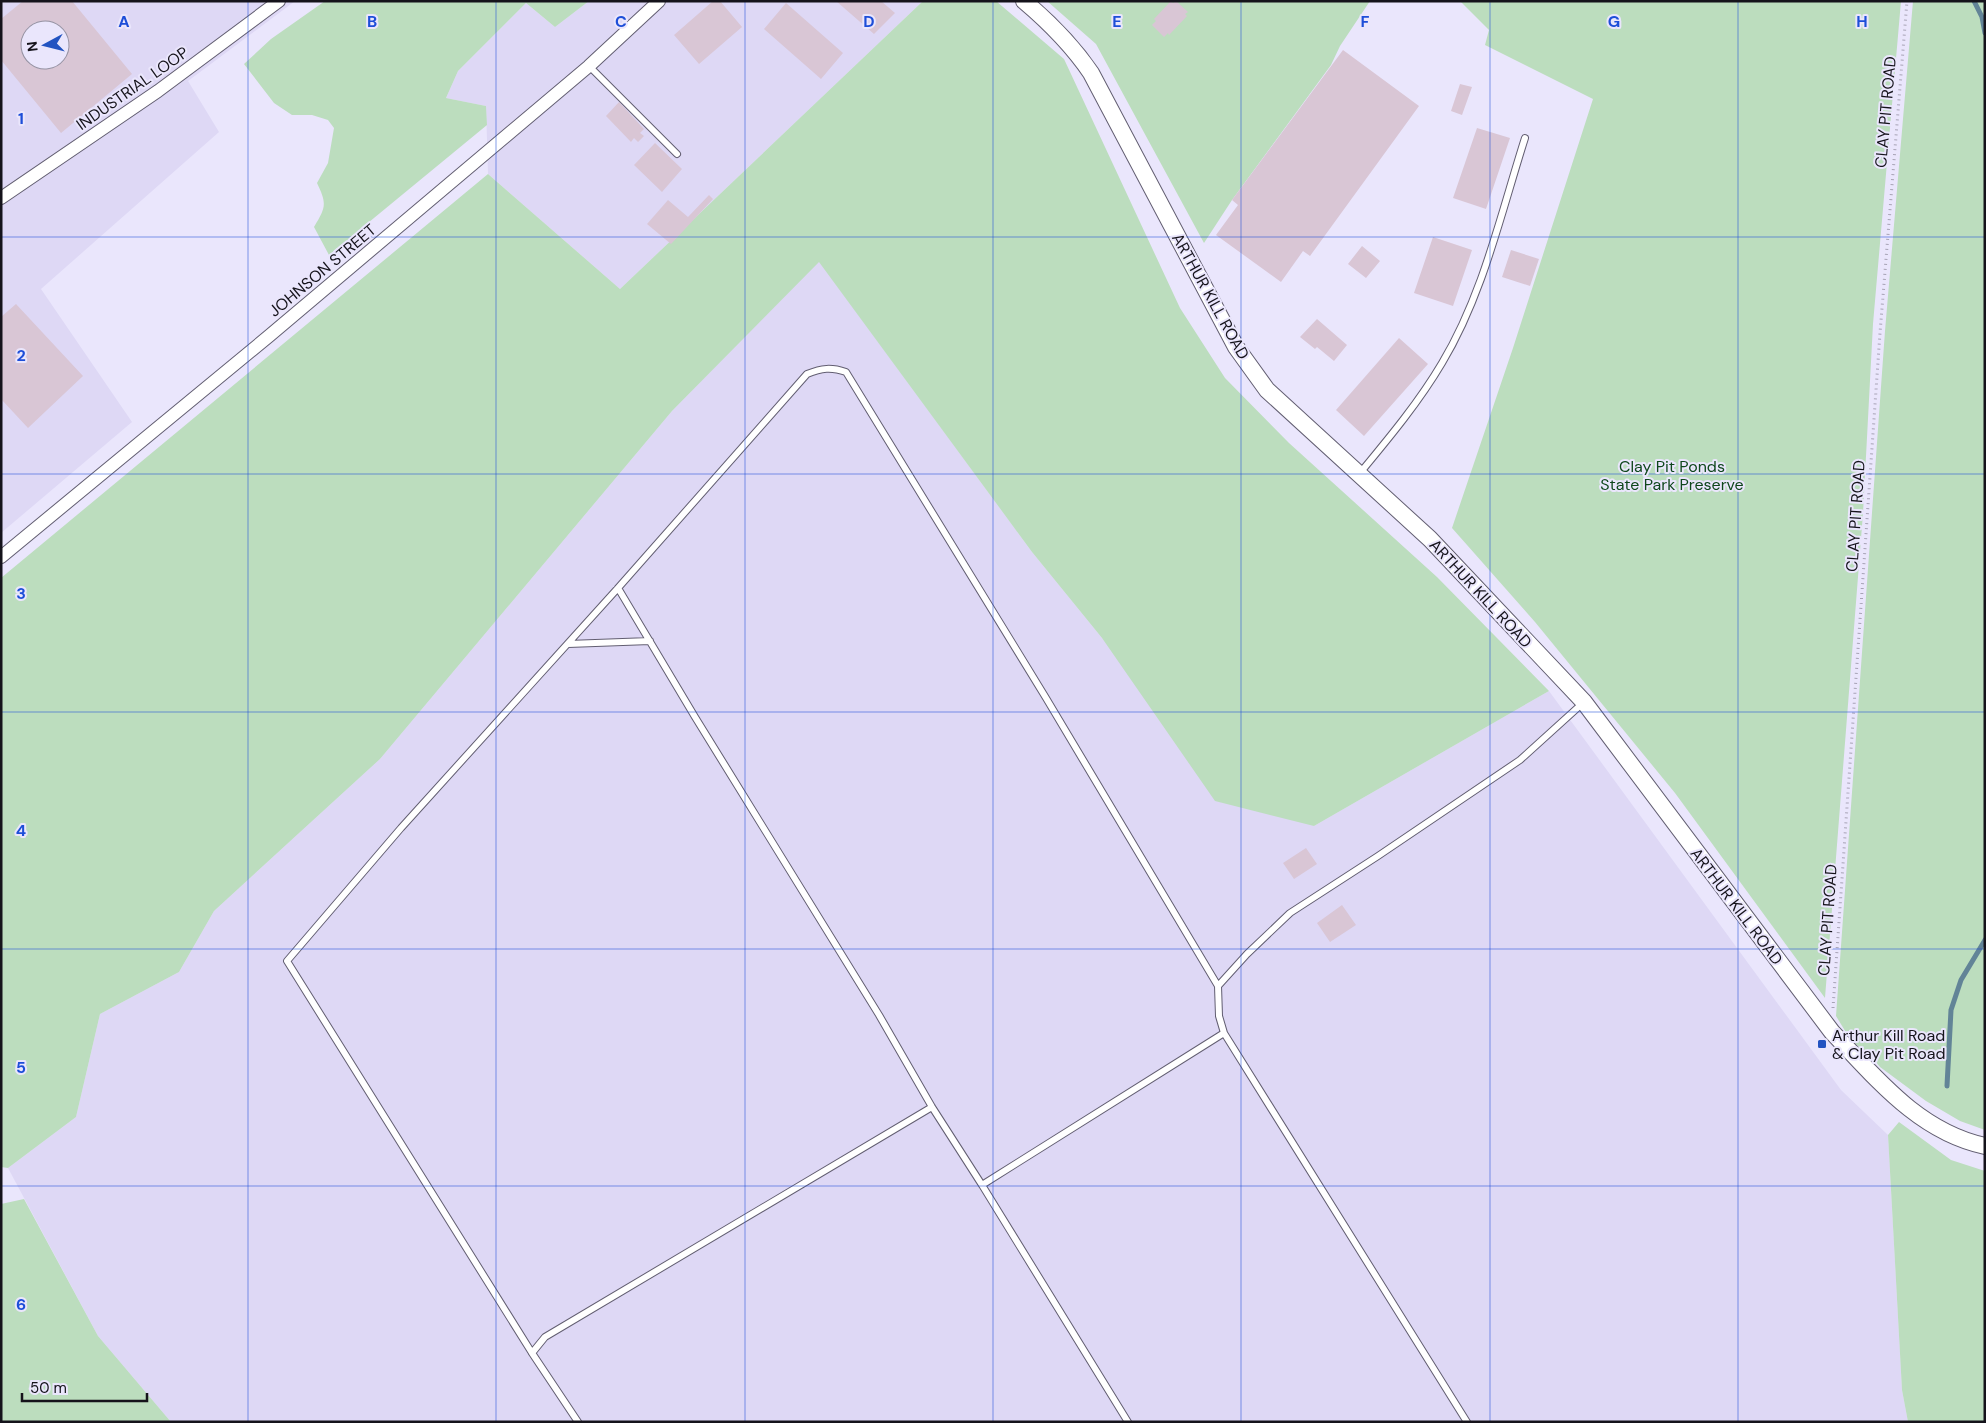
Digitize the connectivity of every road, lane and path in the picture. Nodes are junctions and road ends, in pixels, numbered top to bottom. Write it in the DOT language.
graph roads {
  1 [pos="278,1"];
  2 [pos="659,1"];
  3 [pos="1024,1"];
  4 [pos="1907,1"];
  5 [pos="589,66"];
  6 [pos="1525,138"];
  7 [pos="677,154"];
  8 [pos="1,198"];
  9 [pos="1359,474"];
  10 [pos="1,557"];
  11 [pos="618,588"];
  12 [pos="650,642"];
  13 [pos="568,644"];
  14 [pos="1584,702"];
  15 [pos="1218,986"];
  16 [pos="1832,1032"];
  17 [pos="1224,1033"];
  18 [pos="932,1107"];
  19 [pos="1985,1146"];
  20 [pos="982,1185"];
  21 [pos="532,1353"];
  22 [pos="578,1422"];
  23 [pos="1128,1422"];
  24 [pos="1467,1422"];
  1 -- 8 [label="street, INDUSTRIAL LOOP"];
  2 -- 5 [label="street, JOHNSON STREET"];
  3 -- 9 [label="street, ARTHUR KILL ROAD"];
  4 -- 16 [label="path, CLAY PIT ROAD"];
  5 -- 7 [label="lane"];
  5 -- 10 [label="street, JOHNSON STREET"];
  6 -- 9 [label="lane"];
  9 -- 14 [label="street, ARTHUR KILL ROAD"];
  11 -- 12 [label="lane"];
  11 -- 13 [label="lane"];
  11 -- 15 [label="lane"];
  12 -- 13 [label="lane"];
  12 -- 18 [label="lane"];
  13 -- 21 [label="lane"];
  14 -- 15 [label="lane"];
  14 -- 16 [label="street, ARTHUR KILL ROAD"];
  15 -- 17 [label="lane"];
  16 -- 19 [label="street, ARTHUR KILL ROAD"];
  17 -- 20 [label="lane"];
  17 -- 24 [label="lane"];
  18 -- 20 [label="lane"];
  18 -- 21 [label="lane"];
  20 -- 23 [label="lane"];
  21 -- 22 [label="lane"];
}
